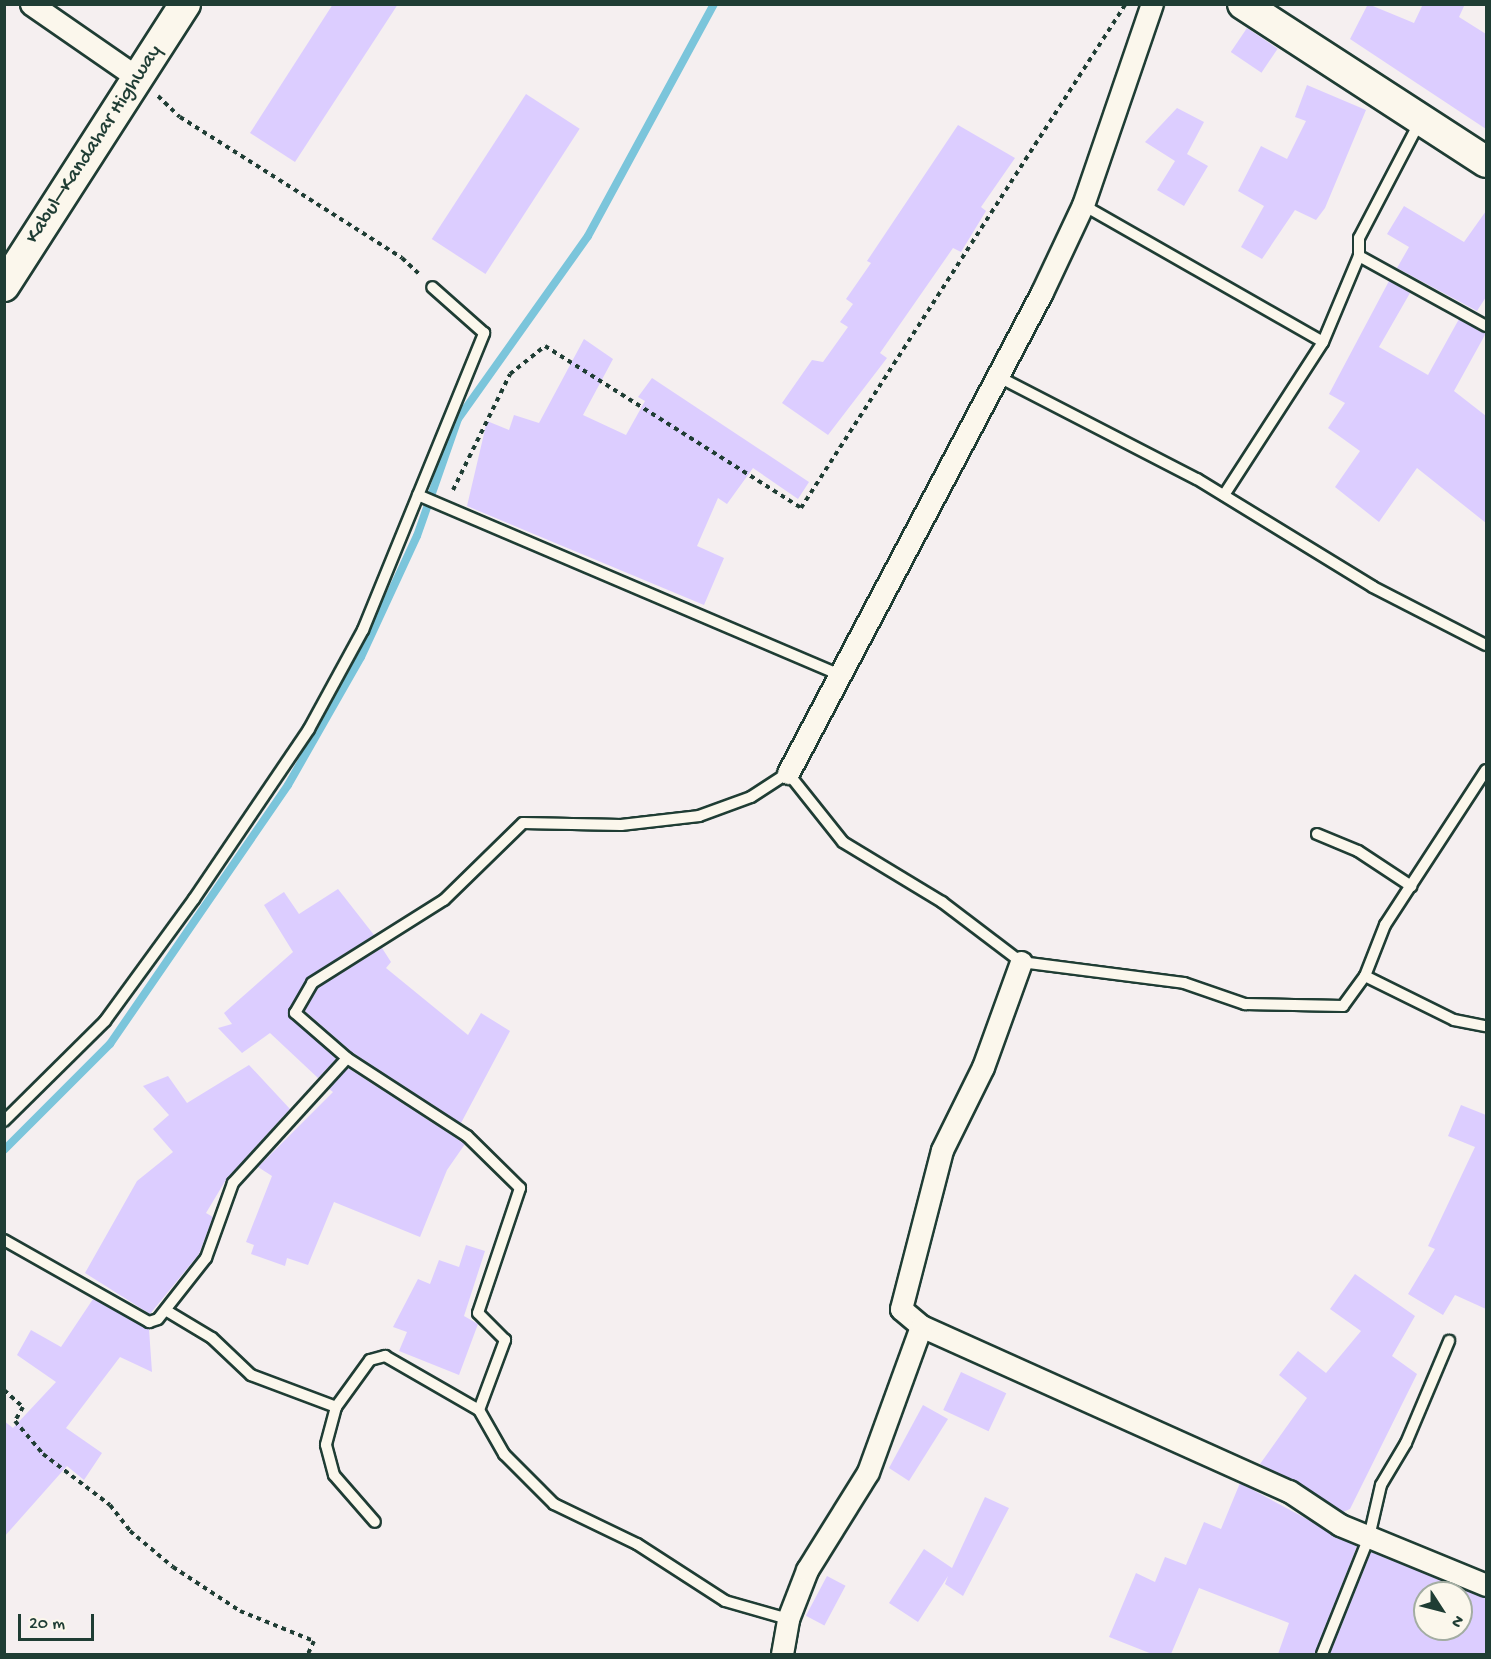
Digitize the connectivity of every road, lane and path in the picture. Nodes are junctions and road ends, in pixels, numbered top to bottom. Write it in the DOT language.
graph roads {
  1 [pos="31,4"];
  2 [pos="185,4"];
  3 [pos="1125,4"];
  4 [pos="1152,4"];
  5 [pos="1243,4"];
  6 [pos="138,78"];
  7 [pos="1421,120"];
  8 [pos="1486,162"];
  9 [pos="1083,205"];
  10 [pos="1359,256"];
  11 [pos="4,286"];
  12 [pos="432,287"];
  13 [pos="1486,326"];
  14 [pos="1323,342"];
  15 [pos="1001,378"];
  16 [pos="418,495"];
  17 [pos="1224,495"];
  18 [pos="442,507"];
  19 [pos="1486,645"];
  20 [pos="841,675"];
  21 [pos="1486,770"];
  22 [pos="788,773"];
  23 [pos="1317,834"];
  24 [pos="1411,886"];
  25 [pos="1021,962"];
  26 [pos="1365,976"];
  27 [pos="1486,1026"];
  28 [pos="347,1058"];
  29 [pos="4,1121"];
  30 [pos="4,1240"];
  31 [pos="167,1311"];
  32 [pos="921,1326"];
  33 [pos="1449,1341"];
  34 [pos="4,1390"];
  35 [pos="336,1407"];
  36 [pos="479,1410"];
  37 [pos="375,1522"];
  38 [pos="1369,1537"];
  39 [pos="1486,1585"];
  40 [pos="788,1619"];
  41 [pos="308,1654"];
  42 [pos="782,1654"];
  43 [pos="1322,1654"];
  1 -- 6 [label="street"];
  2 -- 6 [label="main road, Kabul–Kandahar Highway"];
  3 -- 18 [label="path"];
  4 -- 9 [label="street"];
  5 -- 7 [label="main road"];
  6 -- 11 [label="main road, Kabul–Kandahar Highway"];
  6 -- 12 [label="path"];
  7 -- 8 [label="main road"];
  7 -- 10 [label="lane"];
  9 -- 14 [label="lane"];
  9 -- 15 [label="street"];
  10 -- 13 [label="lane"];
  10 -- 14 [label="lane"];
  12 -- 16 [label="lane"];
  14 -- 17 [label="lane"];
  15 -- 17 [label="lane"];
  15 -- 20 [label="street"];
  16 -- 18 [label="lane"];
  16 -- 29 [label="lane"];
  17 -- 19 [label="lane"];
  18 -- 20 [label="lane"];
  20 -- 22 [label="street"];
  21 -- 24 [label="lane"];
  22 -- 25 [label="lane"];
  22 -- 28 [label="lane"];
  23 -- 24 [label="lane"];
  24 -- 26 [label="lane"];
  25 -- 26 [label="lane"];
  25 -- 32 [label="street"];
  26 -- 27 [label="lane"];
  28 -- 31 [label="lane"];
  28 -- 36 [label="lane"];
  30 -- 31 [label="lane"];
  31 -- 35 [label="lane"];
  32 -- 38 [label="street"];
  32 -- 40 [label="street"];
  33 -- 38 [label="lane"];
  34 -- 41 [label="path"];
  35 -- 36 [label="lane"];
  35 -- 37 [label="lane"];
  36 -- 40 [label="lane"];
  38 -- 39 [label="street"];
  38 -- 43 [label="lane"];
  40 -- 42 [label="street"];
}
